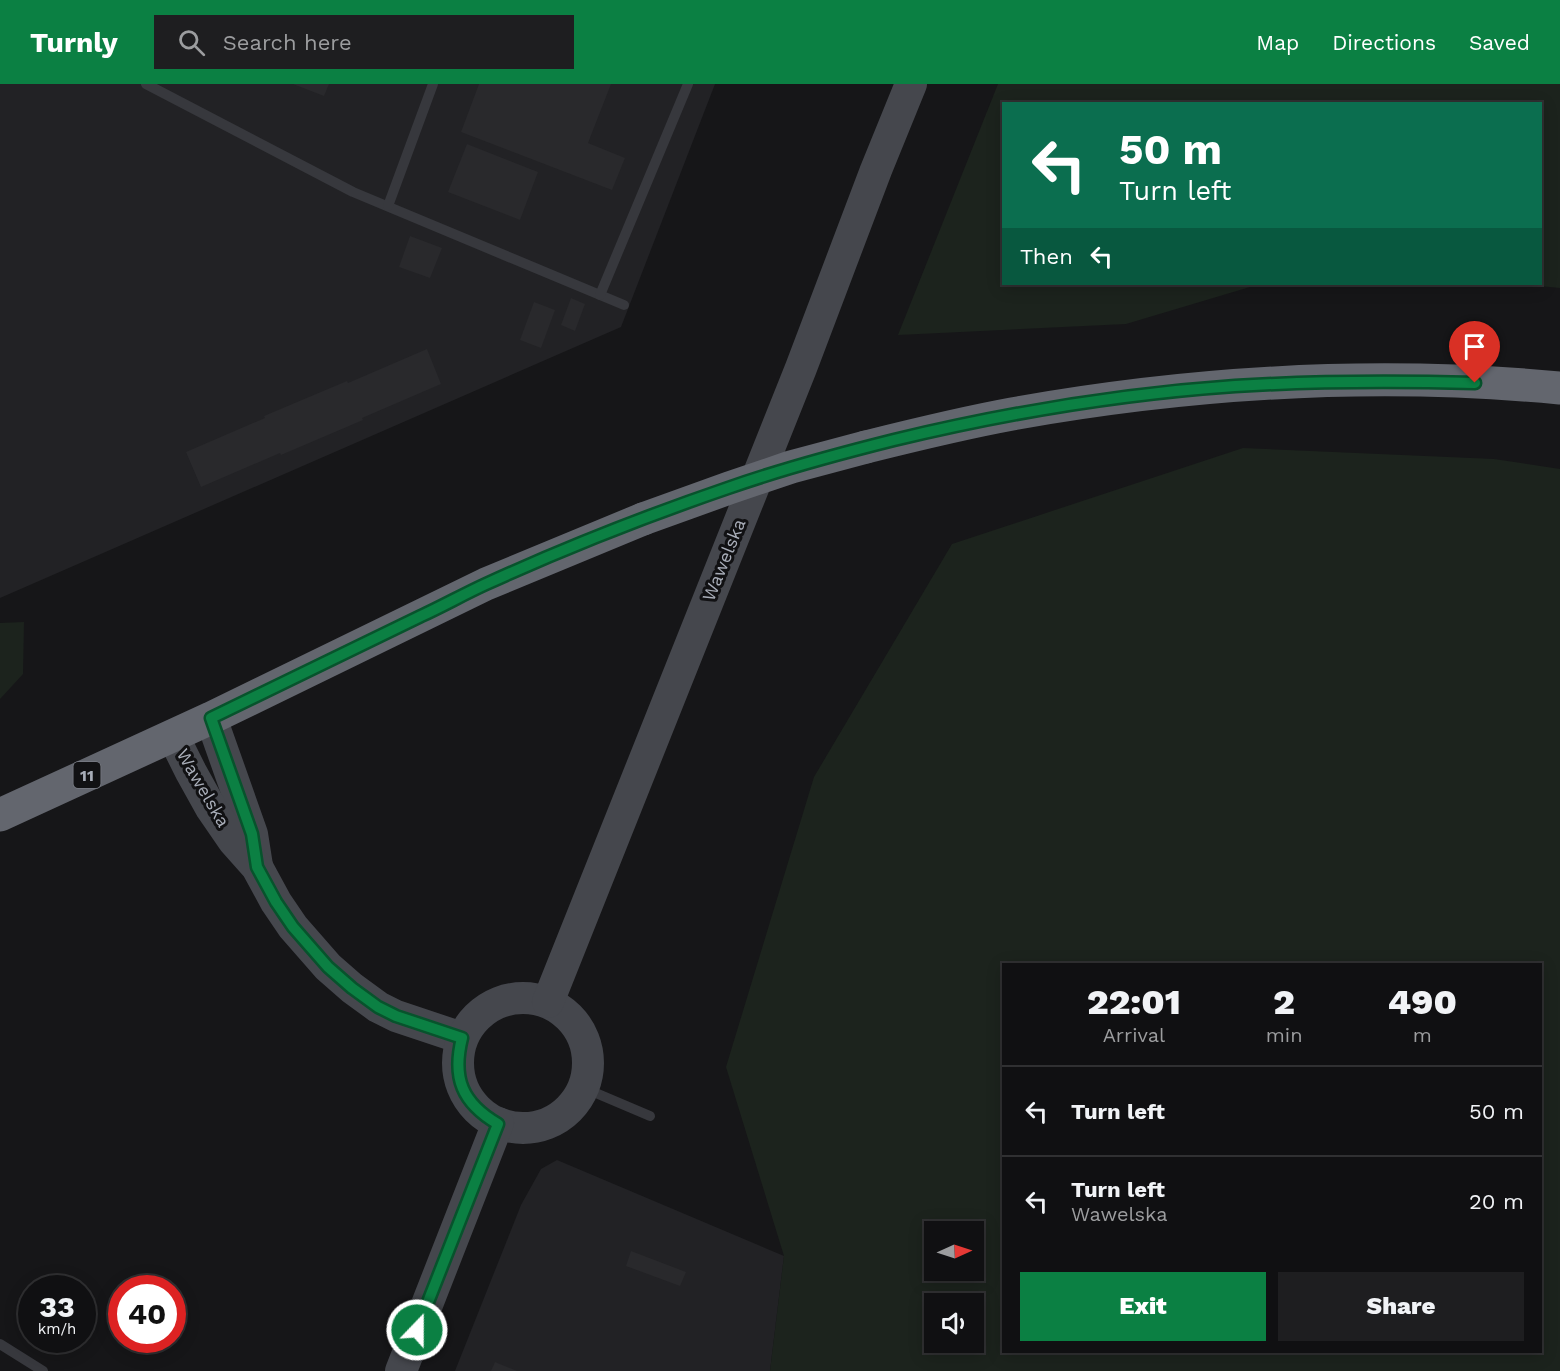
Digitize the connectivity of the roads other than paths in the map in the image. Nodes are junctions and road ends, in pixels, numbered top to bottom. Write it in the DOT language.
graph roads {
  1 [pos="146,84"];
  2 [pos="433,84"];
  3 [pos="688,84"];
  4 [pos="911,84"];
  5 [pos="388,206"];
  6 [pos="600,295"];
  7 [pos="624,305"];
  8 [pos="1560,388"];
  9 [pos="211,718"];
  10 [pos="174,736"];
  11 [pos="0,815"];
  12 [pos="257,867"];
  13 [pos="548,1002"];
  14 [pos="462,1038"];
  15 [pos="584,1088"];
  16 [pos="650,1116"];
  17 [pos="498,1124"];
  18 [pos="0,1344"];
  19 [pos="44,1371"];
  20 [pos="401,1371"];
  1 -- 5 [label="lane"];
  2 -- 5 [label="lane"];
  3 -- 6 [label="lane"];
  4 -- 13 [label="street, Wawelska"];
  5 -- 6 [label="lane"];
  6 -- 7 [label="lane"];
  8 -- 9 [label="highway, 11, bridge"];
  9 -- 10 [label="highway, 11"];
  9 -- 12 [label="street, Wawelska"];
  10 -- 11 [label="highway, 11"];
  10 -- 12 [label="street, Wawelska"];
  12 -- 14 [label="street, Wawelska"];
  13 -- 14 [label="street"];
  13 -- 15 [label="street"];
  14 -- 17 [label="street"];
  15 -- 16 [label="lane"];
  15 -- 17 [label="street"];
  17 -- 20 [label="street"];
  18 -- 19 [label="lane"];
}
